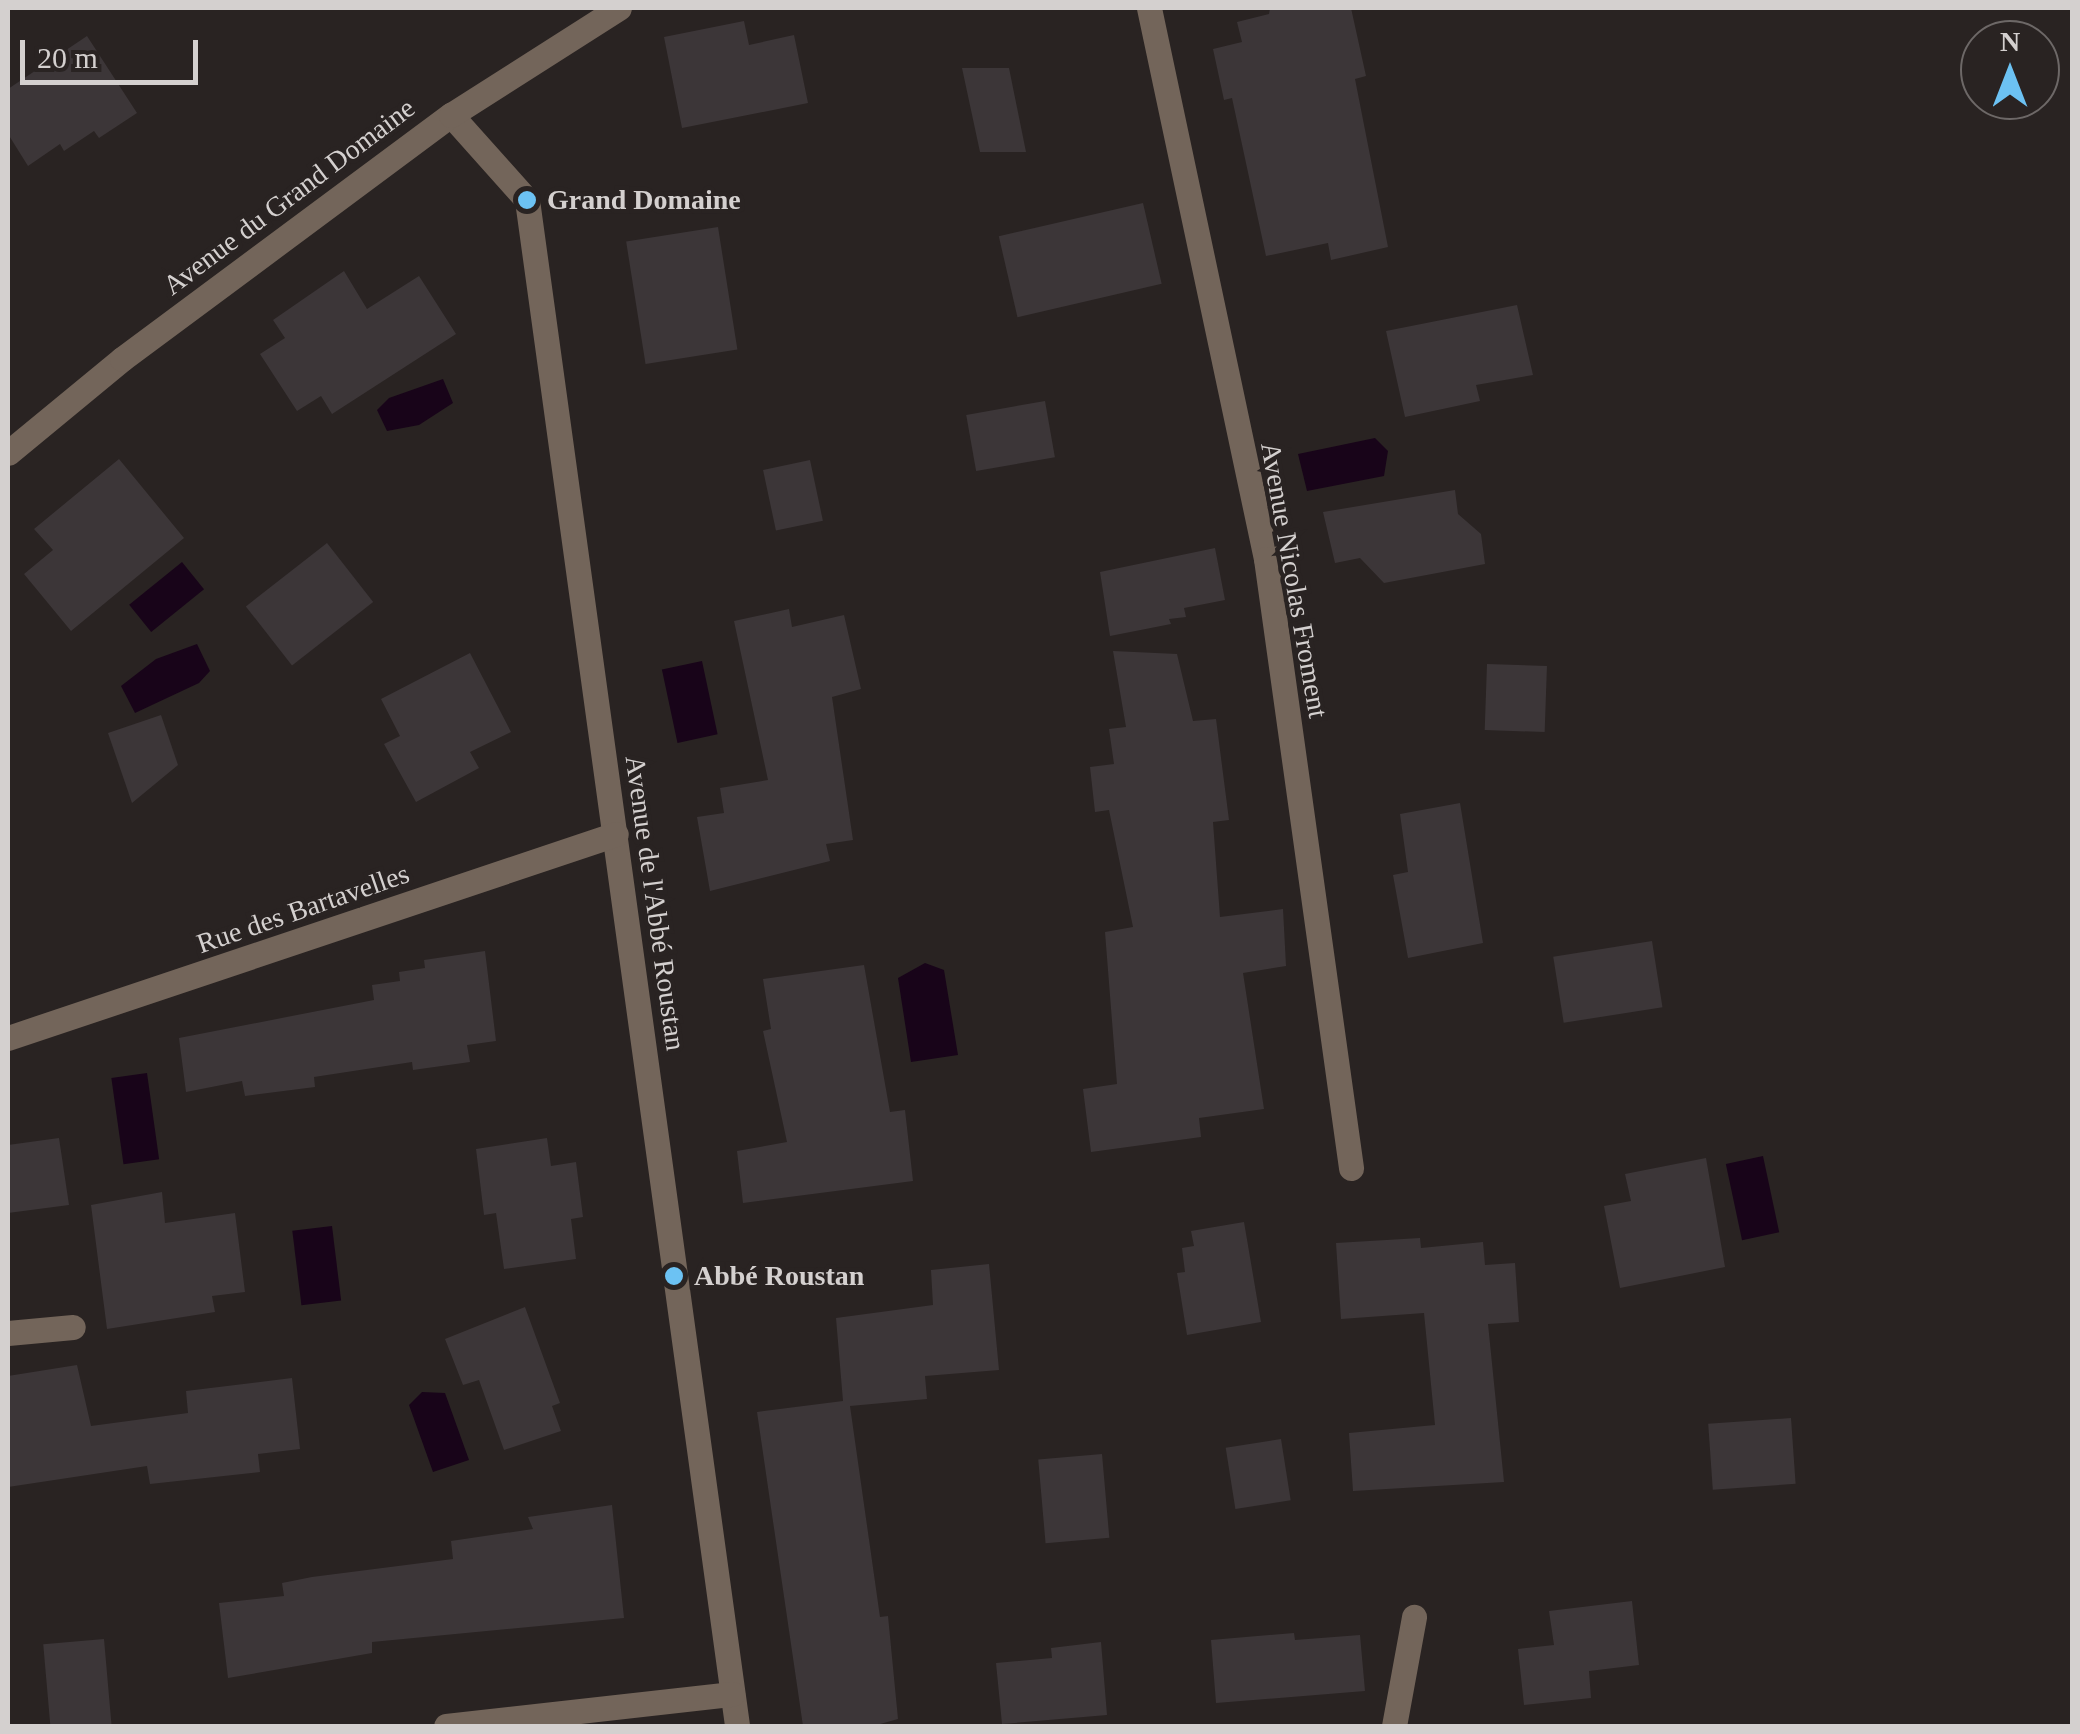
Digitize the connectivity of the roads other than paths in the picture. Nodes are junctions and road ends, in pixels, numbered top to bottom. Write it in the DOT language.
graph roads {
  1 [pos="619,8"];
  2 [pos="1149,8"];
  3 [pos="452,115"];
  4 [pos="8,452"];
  5 [pos="616,834"];
  6 [pos="8,1038"];
  7 [pos="1351,1168"];
  8 [pos="73,1327"];
  9 [pos="8,1333"];
  10 [pos="1414,1617"];
  11 [pos="732,1694"];
  12 [pos="446,1726"];
  13 [pos="737,1726"];
  14 [pos="1394,1726"];
  1 -- 3 [label="street, Avenue du Grand Domaine"];
  2 -- 7 [label="street, Avenue Nicolas Froment"];
  3 -- 4 [label="street, Avenue du Grand Domaine"];
  3 -- 5 [label="street, Avenue de l'Abbé Roustan"];
  5 -- 6 [label="street, Rue des Bartavelles"];
  5 -- 11 [label="street, Avenue de l'Abbé Roustan"];
  8 -- 9 [label="street"];
  10 -- 14 [label="street"];
  11 -- 12 [label="street"];
  11 -- 13 [label="street, Avenue de l'Abbé Roustan"];
}
